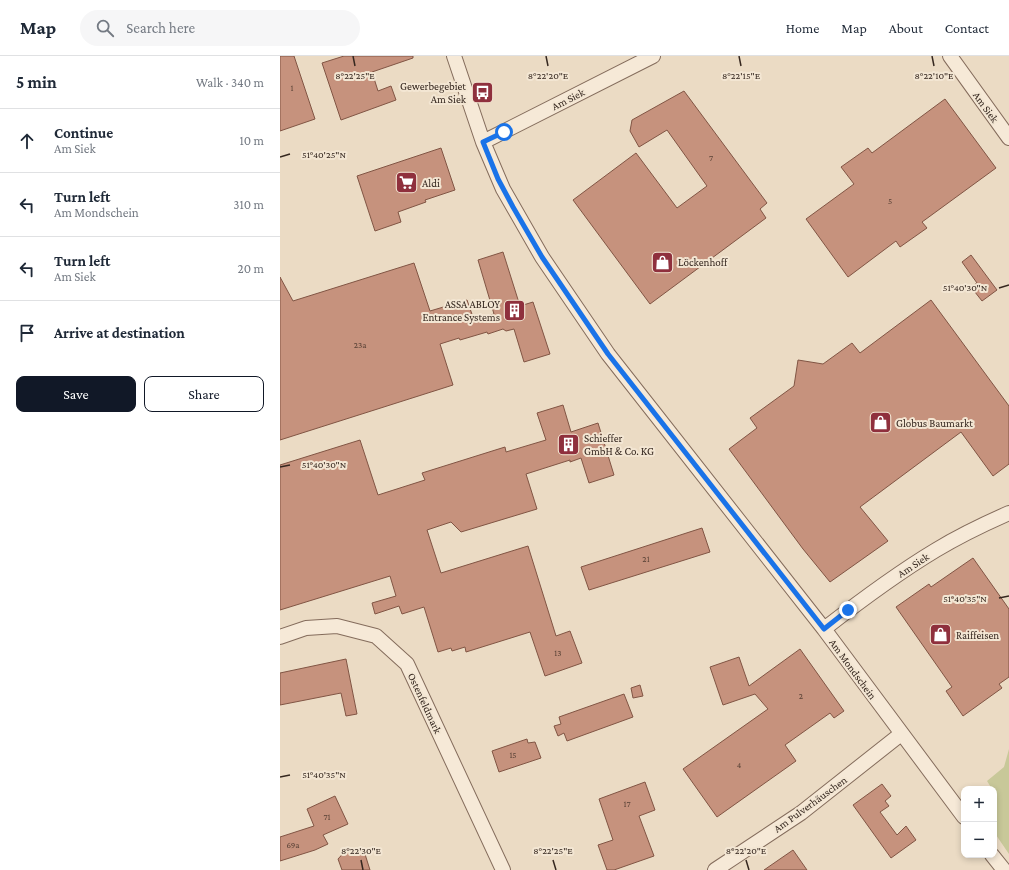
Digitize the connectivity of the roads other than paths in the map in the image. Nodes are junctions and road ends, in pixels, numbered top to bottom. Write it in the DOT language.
graph roads {
  1 [pos="454,56"];
  2 [pos="653,56"];
  3 [pos="950,56"];
  4 [pos="1009,138"];
  5 [pos="483,142"];
  6 [pos="1009,513"];
  7 [pos="824,629"];
  8 [pos="280,637"];
  9 [pos="901,734"];
  10 [pos="961,813"];
  11 [pos="994,858"];
  12 [pos="503,870"];
  13 [pos="715,870"];
  14 [pos="1004,870"];
  1 -- 5 [label="street, Am Mondschein"];
  2 -- 5 [label="street, Am Siek"];
  3 -- 4 [label="street, Am Siek"];
  5 -- 7 [label="street, Am Mondschein"];
  6 -- 7 [label="street, Am Siek"];
  7 -- 9 [label="street, Am Mondschein"];
  8 -- 12 [label="street, Ostenfeldmark"];
  9 -- 10 [label="street, Am Mondschein"];
  9 -- 13 [label="street, Am Pulverhäuschen"];
  11 -- 14 [label="street"];
}
